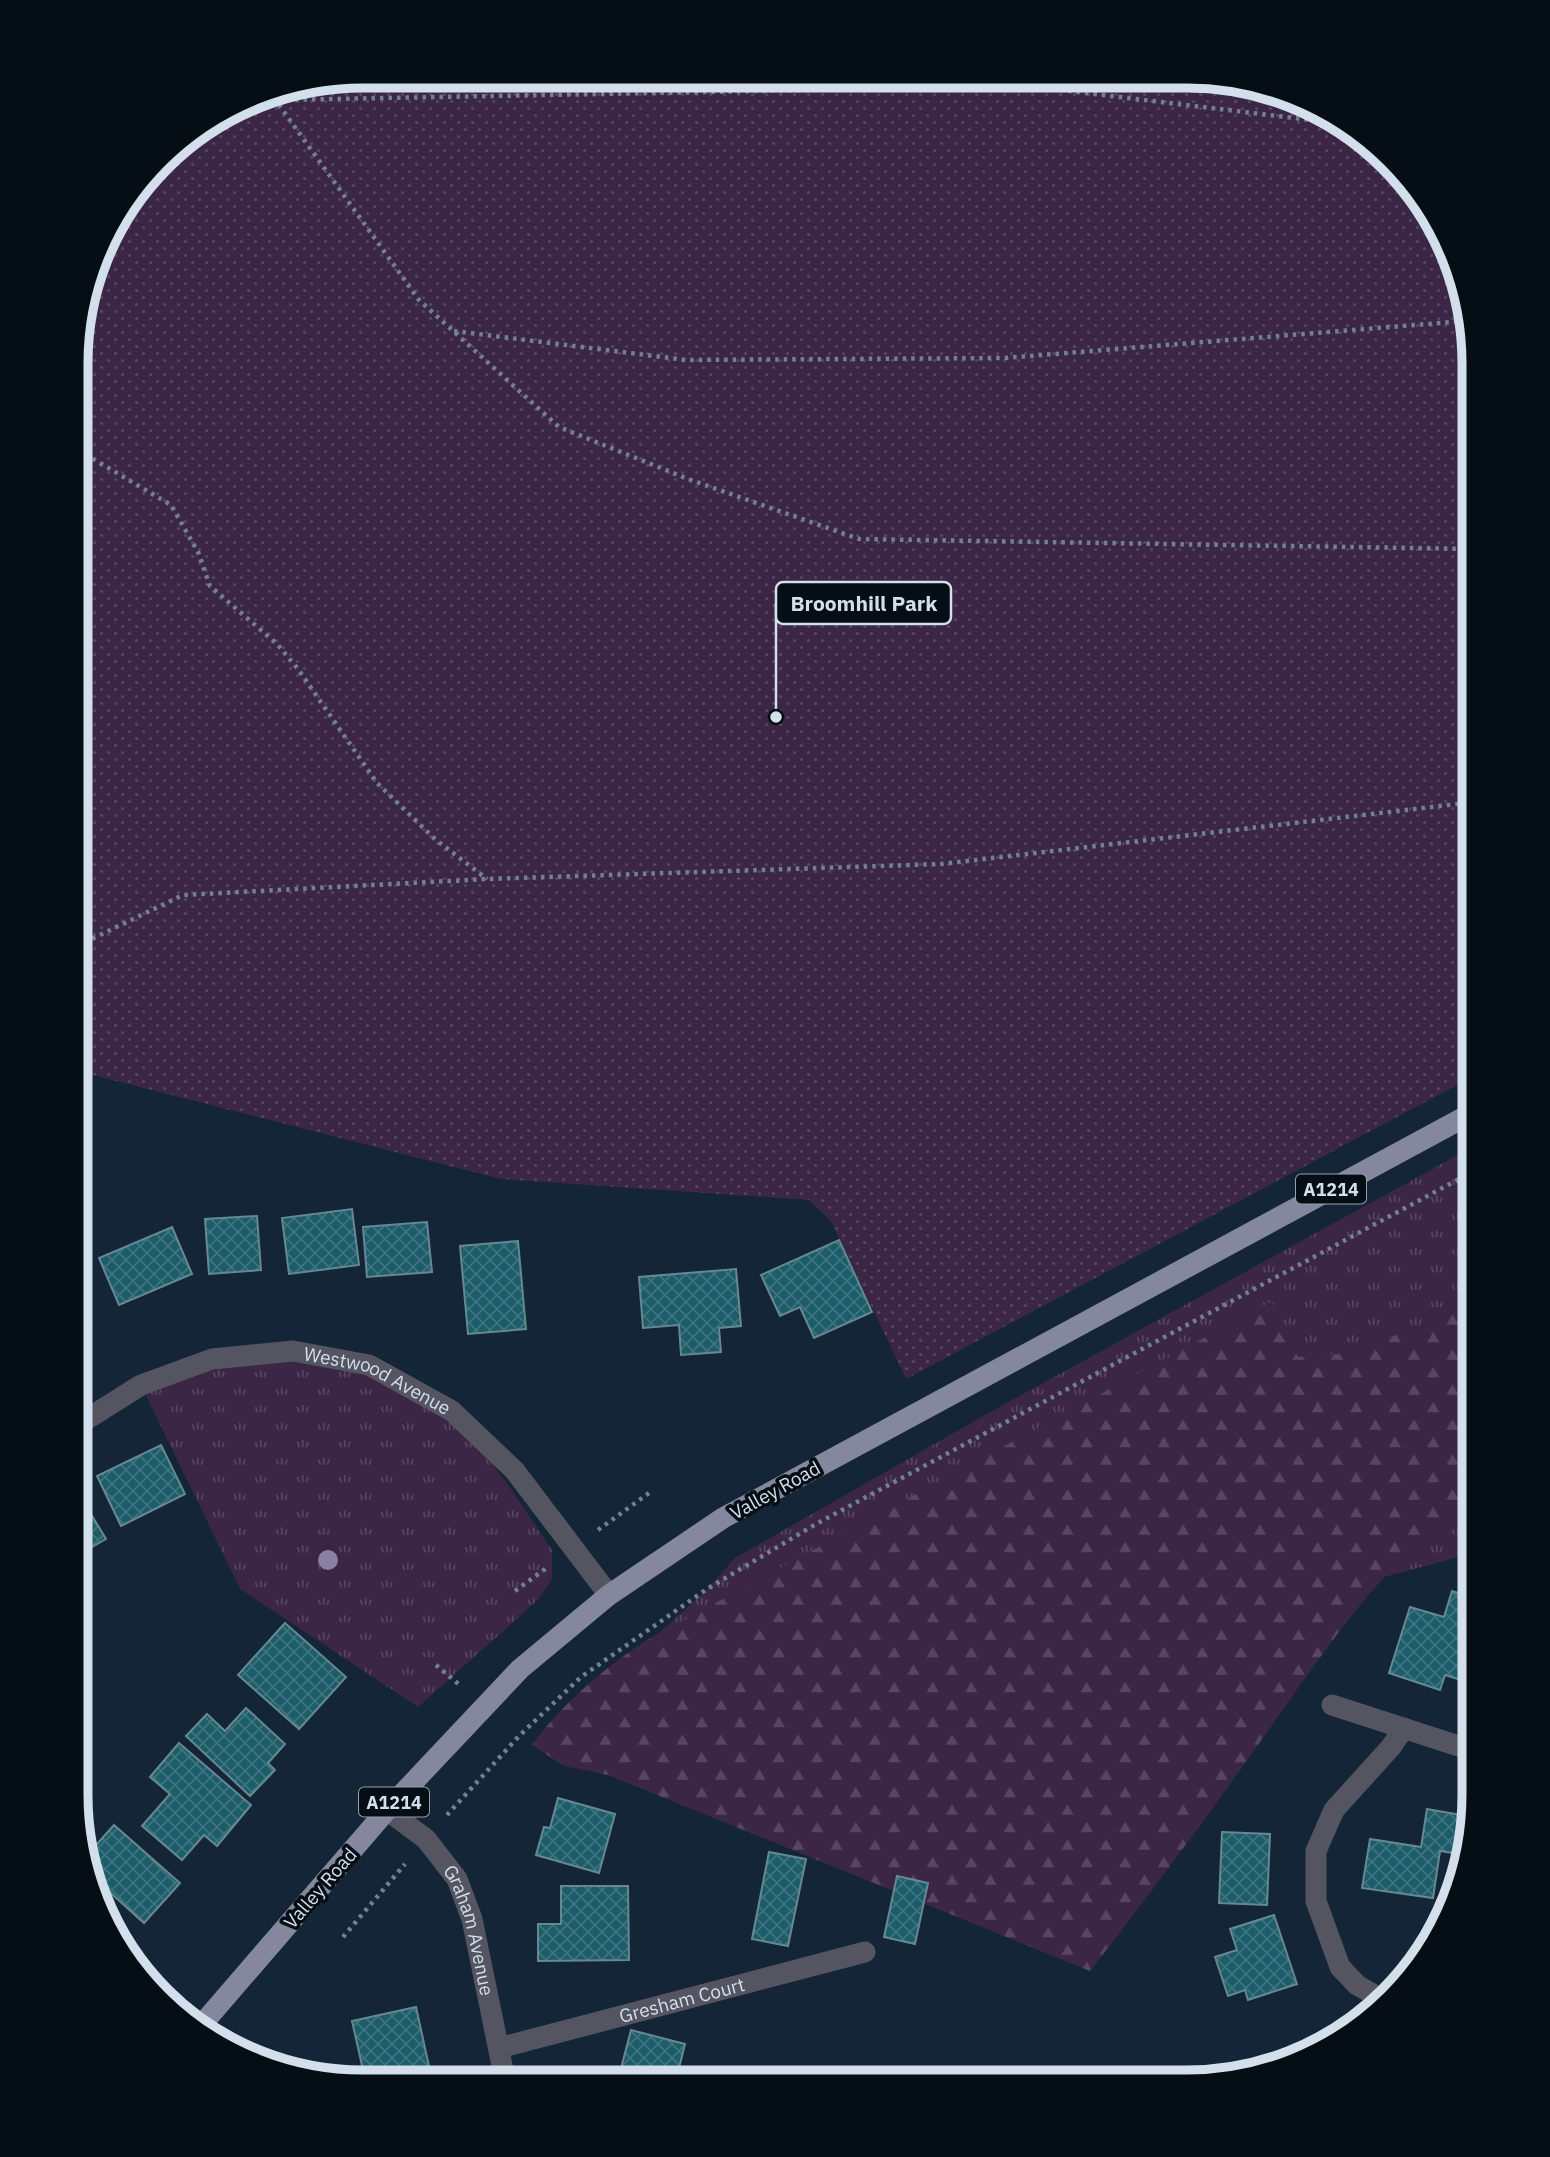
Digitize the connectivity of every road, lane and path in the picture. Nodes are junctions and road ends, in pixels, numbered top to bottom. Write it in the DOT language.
graph roads {
  1 [pos="921,88"];
  2 [pos="1045,88"];
  3 [pos="281,100"];
  4 [pos="278,101"];
  5 [pos="1319,121"];
  6 [pos="1459,321"];
  7 [pos="452,330"];
  8 [pos="88,456"];
  9 [pos="1462,549"];
  10 [pos="1462,804"];
  11 [pos="487,880"];
  12 [pos="88,941"];
  13 [pos="1462,1118"];
  14 [pos="1462,1177"];
  15 [pos="88,1418"];
  16 [pos="609,1595"];
  17 [pos="1332,1705"];
  18 [pos="1404,1728"];
  19 [pos="1462,1747"];
  20 [pos="387,1810"];
  21 [pos="426,1839"];
  22 [pos="343,1937"];
  23 [pos="864,1952"];
  24 [pos="1375,1995"];
  25 [pos="206,2020"];
  26 [pos="499,2048"];
  27 [pos="503,2070"];
  1 -- 3 [label="path"];
  2 -- 5 [label="path"];
  4 -- 7 [label="path"];
  6 -- 7 [label="path"];
  7 -- 9 [label="path"];
  8 -- 11 [label="path"];
  10 -- 11 [label="path"];
  11 -- 12 [label="path"];
  13 -- 16 [label="main road, Valley Road / A1214"];
  14 -- 21 [label="path"];
  15 -- 16 [label="street, Westwood Avenue"];
  16 -- 20 [label="main road, Valley Road / A1214"];
  17 -- 18 [label="street"];
  18 -- 19 [label="street"];
  18 -- 24 [label="street"];
  20 -- 21 [label="street, Graham Avenue"];
  20 -- 25 [label="main road, Valley Road / A1214"];
  21 -- 22 [label="path"];
  21 -- 26 [label="street, Graham Avenue"];
  23 -- 26 [label="street, Gresham Court"];
  26 -- 27 [label="street, Graham Avenue"];
}
